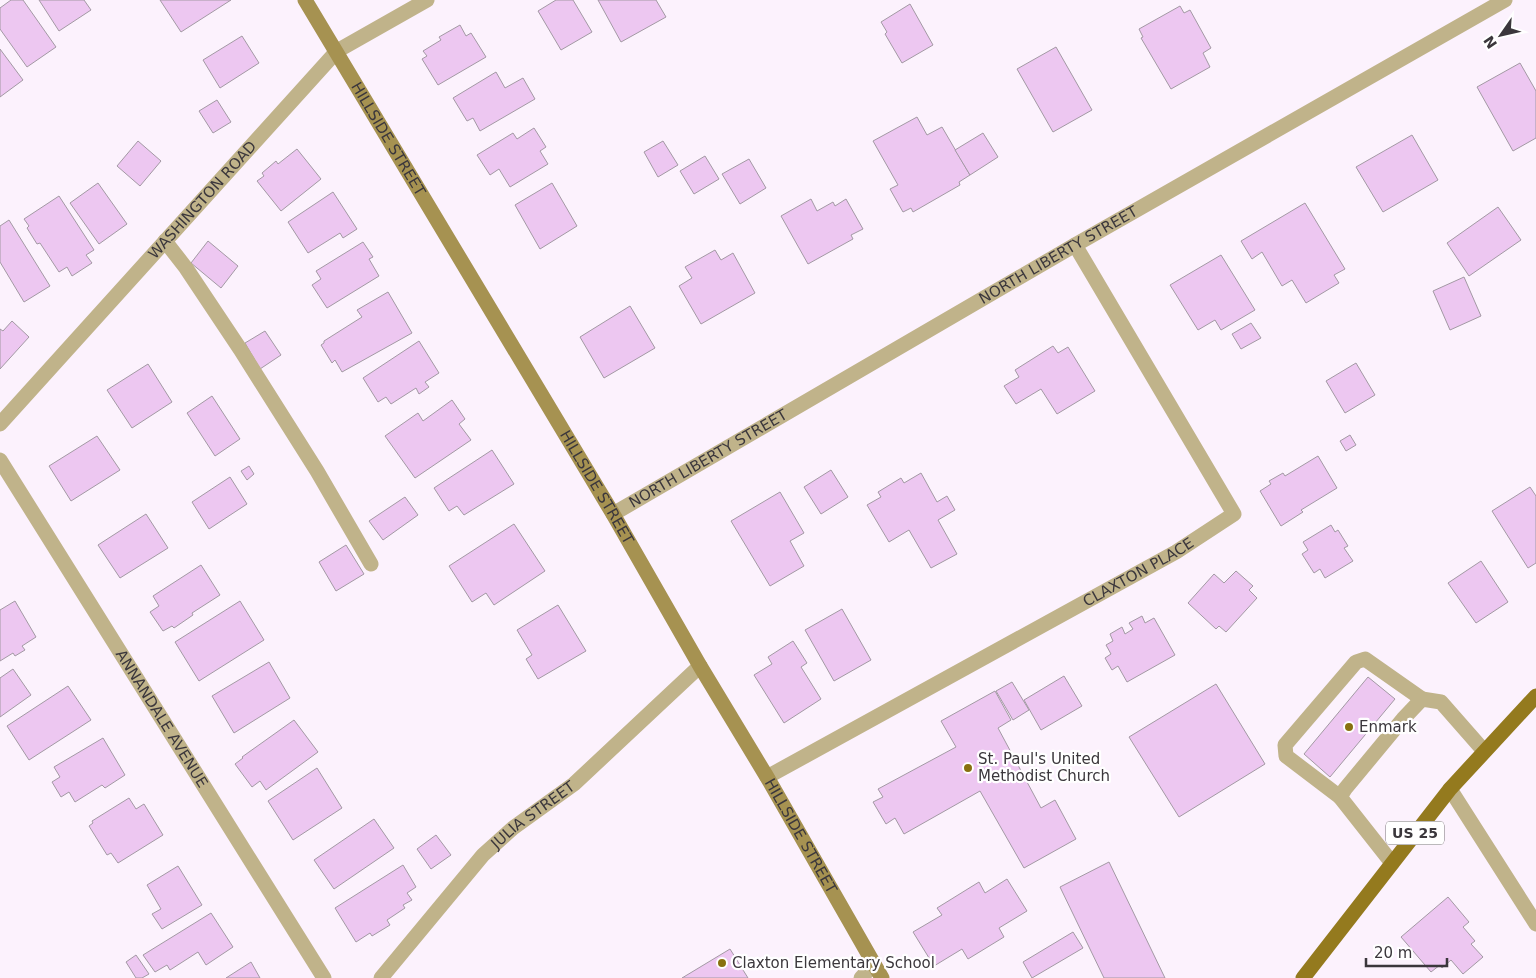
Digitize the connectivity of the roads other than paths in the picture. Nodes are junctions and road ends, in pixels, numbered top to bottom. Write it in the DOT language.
graph roads {
  1 [pos="305,0"];
  2 [pos="427,0"];
  3 [pos="1505,0"];
  4 [pos="337,51"];
  5 [pos="165,241"];
  6 [pos="1074,245"];
  7 [pos="0,424"];
  8 [pos="0,460"];
  9 [pos="614,514"];
  10 [pos="371,564"];
  11 [pos="700,666"];
  12 [pos="1536,696"];
  13 [pos="1422,699"];
  14 [pos="1484,751"];
  15 [pos="767,777"];
  16 [pos="1450,789"];
  17 [pos="1340,797"];
  18 [pos="1392,863"];
  19 [pos="1536,924"];
  20 [pos="874,964"];
  21 [pos="324,978"];
  22 [pos="381,978"];
  23 [pos="861,978"];
  24 [pos="882,978"];
  25 [pos="1303,978"];
  1 -- 4 [label="street, HILLSIDE STREET"];
  2 -- 4 [label="street, WASHINGTON ROAD"];
  3 -- 6 [label="street, NORTH LIBERTY STREET"];
  4 -- 5 [label="street, WASHINGTON ROAD"];
  4 -- 9 [label="street, HILLSIDE STREET"];
  5 -- 7 [label="street, WASHINGTON ROAD"];
  5 -- 10 [label="street"];
  6 -- 9 [label="street, NORTH LIBERTY STREET"];
  6 -- 15 [label="street, CLAXTON PLACE"];
  8 -- 21 [label="street, ANNANDALE AVENUE"];
  9 -- 11 [label="street, HILLSIDE STREET"];
  11 -- 15 [label="street, HILLSIDE STREET"];
  11 -- 22 [label="street, JULIA STREET"];
  12 -- 14 [label="main road, US 25"];
  13 -- 14 [label="street"];
  13 -- 17 [label="street"];
  13 -- 17 [label="street"];
  14 -- 16 [label="main road, US 25"];
  15 -- 20 [label="street, HILLSIDE STREET"];
  16 -- 18 [label="main road, US 25"];
  16 -- 19 [label="street"];
  17 -- 18 [label="street"];
  18 -- 25 [label="main road, US 25"];
  20 -- 23 [label="street"];
  20 -- 24 [label="street, HILLSIDE STREET"];
}
